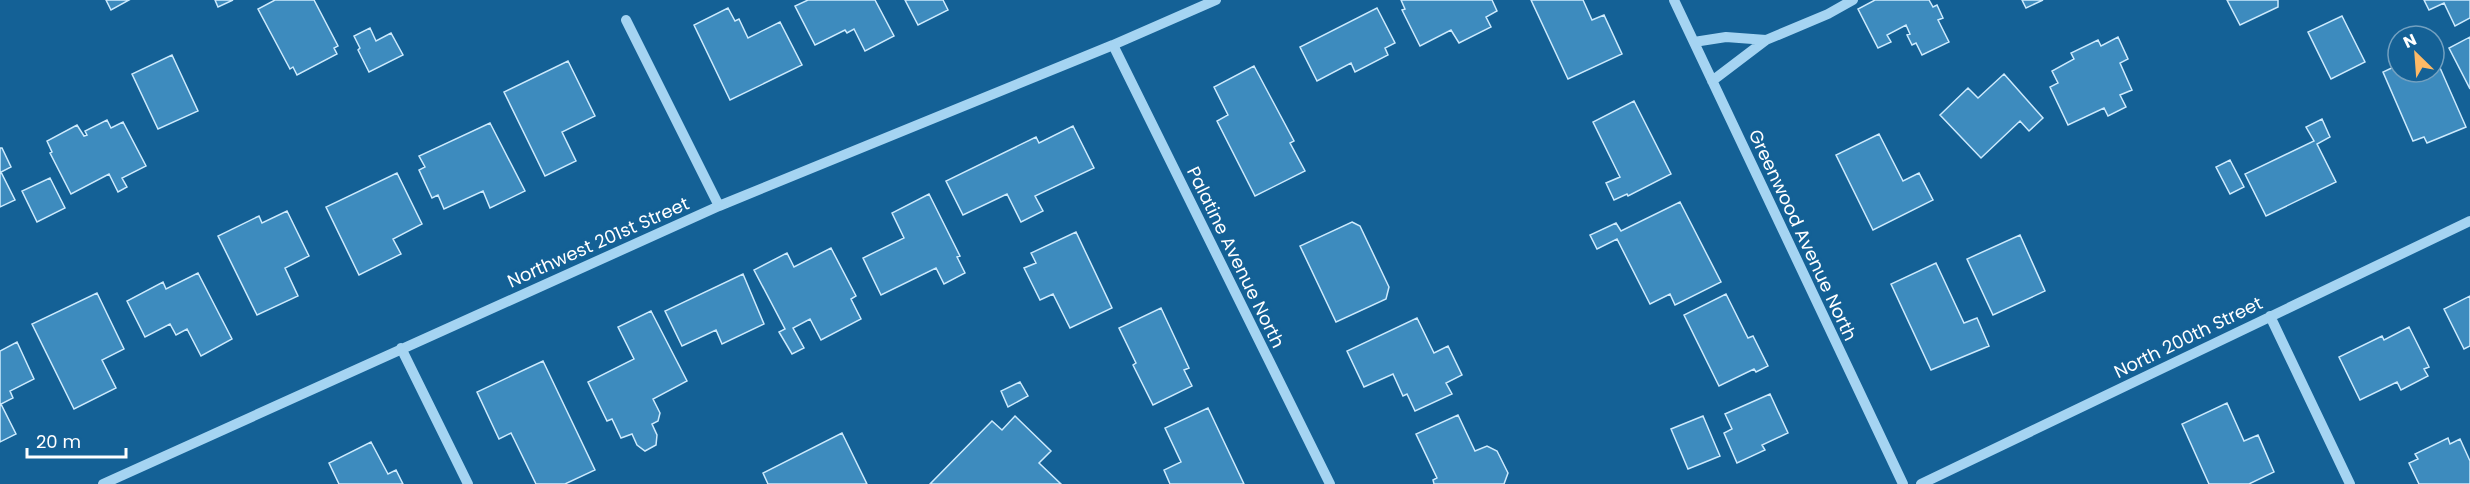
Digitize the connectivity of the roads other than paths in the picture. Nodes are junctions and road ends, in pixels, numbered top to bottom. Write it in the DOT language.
graph roads {
  1 [pos="1216,0"];
  2 [pos="1674,0"];
  3 [pos="1853,0"];
  4 [pos="626,20"];
  5 [pos="1766,40"];
  6 [pos="1694,42"];
  7 [pos="1113,45"];
  8 [pos="1712,81"];
  9 [pos="719,206"];
  10 [pos="2470,221"];
  11 [pos="2270,316"];
  12 [pos="401,348"];
  13 [pos="103,484"];
  14 [pos="468,484"];
  15 [pos="1330,484"];
  16 [pos="1903,484"];
  17 [pos="1921,484"];
  18 [pos="2350,484"];
  1 -- 7 [label="street, Northwest 201st Street"];
  2 -- 6 [label="street, Greenwood Avenue North"];
  3 -- 5 [label="street"];
  4 -- 9 [label="street"];
  5 -- 6 [label="street"];
  5 -- 8 [label="street"];
  6 -- 8 [label="street, Greenwood Avenue North"];
  7 -- 9 [label="street, Northwest 201st Street"];
  7 -- 15 [label="street, Palatine Avenue North"];
  8 -- 16 [label="street, Greenwood Avenue North"];
  9 -- 12 [label="street, Northwest 201st Street"];
  10 -- 11 [label="street, North 200th Street"];
  11 -- 17 [label="street, North 200th Street"];
  11 -- 18 [label="street"];
  12 -- 13 [label="street, Northwest 201st Street"];
  12 -- 14 [label="street"];
}
